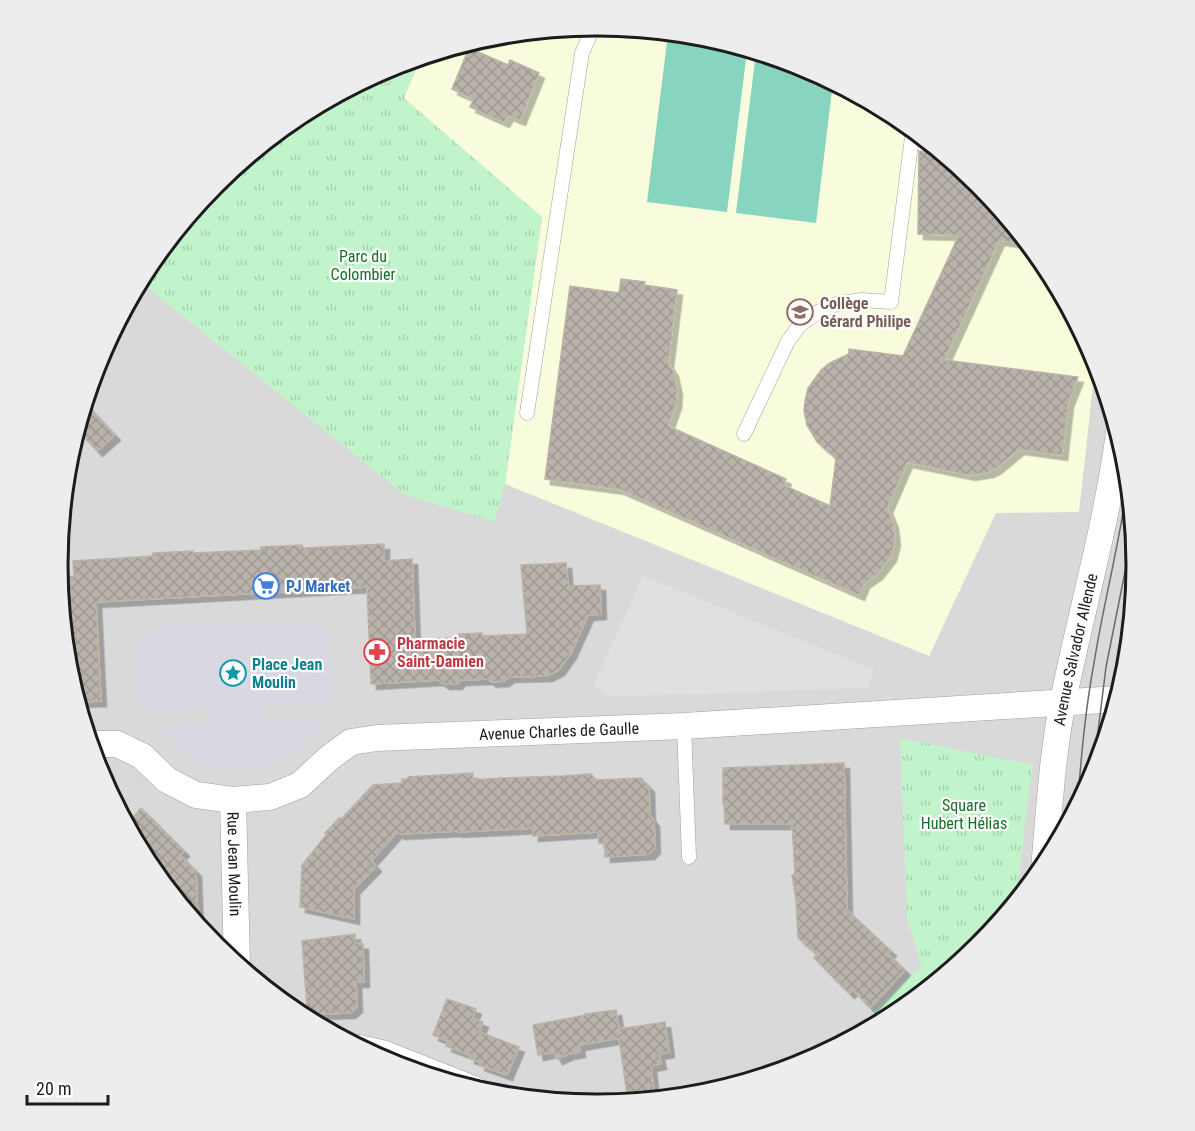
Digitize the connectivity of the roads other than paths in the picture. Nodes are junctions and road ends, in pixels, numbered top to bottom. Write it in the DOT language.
graph roads {
  1 [pos="590,36"];
  2 [pos="912,139"];
  3 [pos="527,413"];
  4 [pos="744,434"];
  5 [pos="1115,455"];
  6 [pos="1110,700"];
  7 [pos="1062,704"];
  8 [pos="684,726"];
  9 [pos="99,744"];
  10 [pos="233,800"];
  11 [pos="1046,846"];
  12 [pos="689,857"];
  13 [pos="237,953"];
  1 -- 3 [label="lane"];
  2 -- 4 [label="lane"];
  5 -- 7 [label="street, Avenue Salvador Allende"];
  6 -- 7 [label="street, Avenue Charles de Gaulle"];
  7 -- 8 [label="street, Avenue Charles de Gaulle"];
  7 -- 11 [label="street, Avenue Salvador Allende"];
  8 -- 10 [label="street, Avenue Charles de Gaulle"];
  8 -- 12 [label="lane"];
  9 -- 10 [label="street, Avenue Charles de Gaulle"];
  10 -- 13 [label="street, Rue Jean Moulin"];
}
